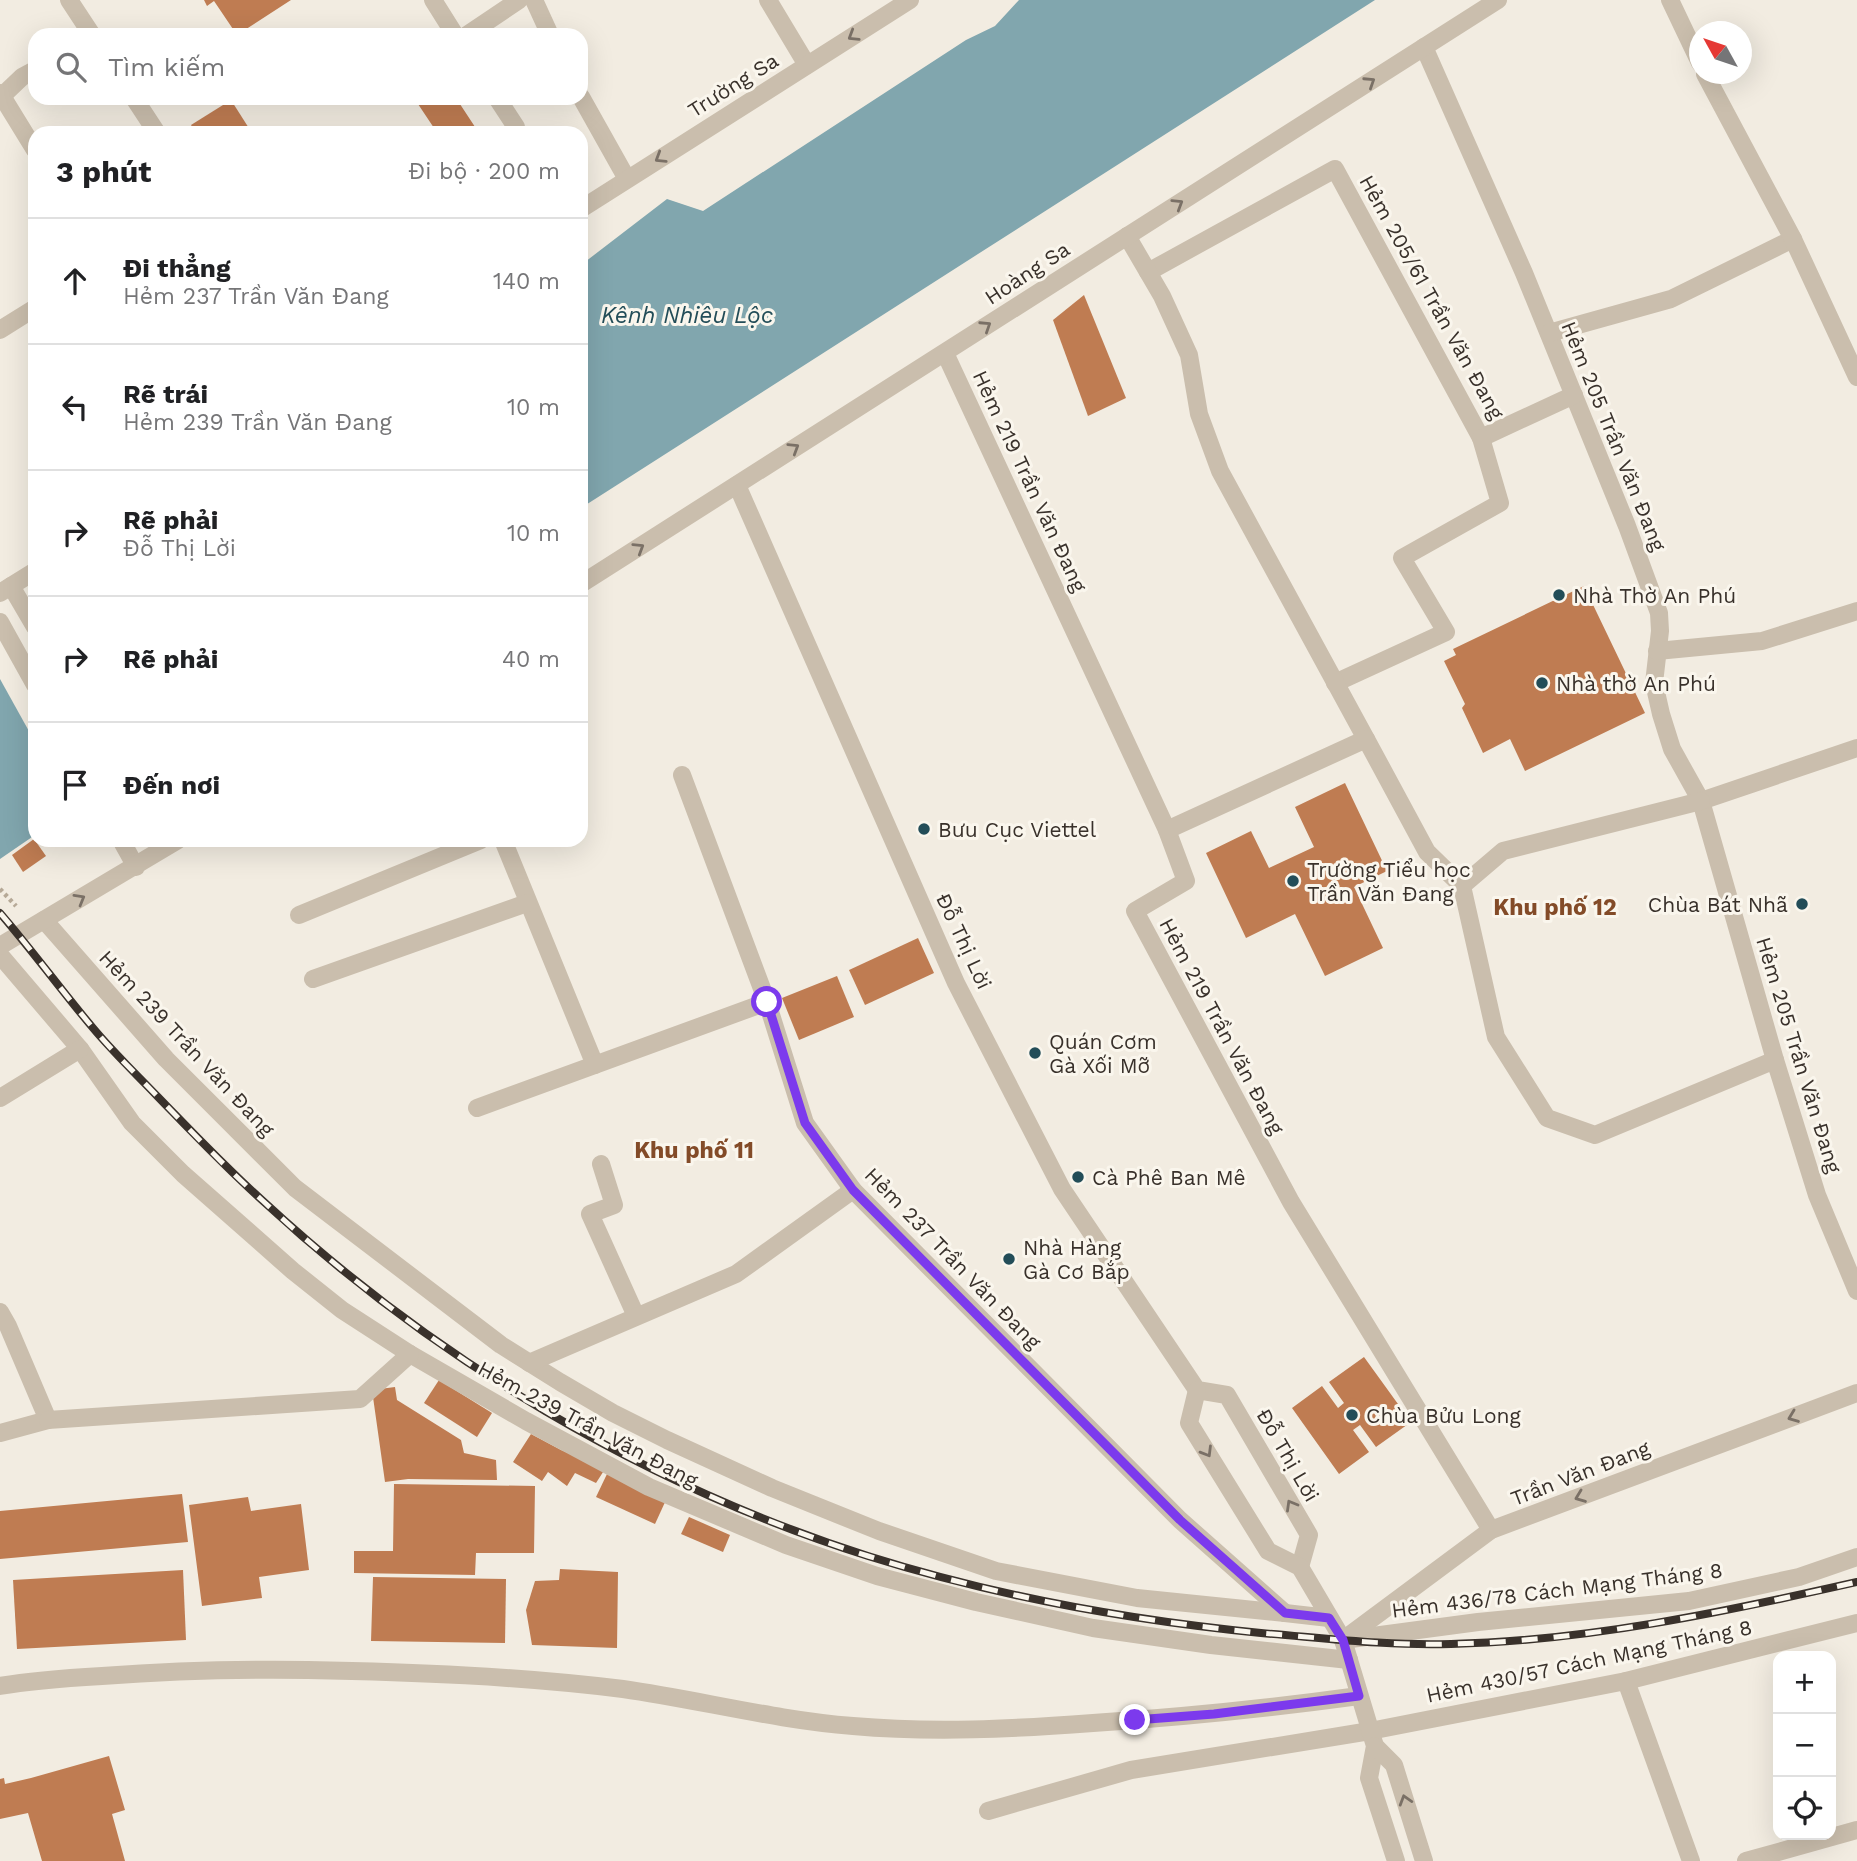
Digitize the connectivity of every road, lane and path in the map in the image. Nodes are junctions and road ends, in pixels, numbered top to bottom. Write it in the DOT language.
graph roads {
  1 [pos="69,0"];
  2 [pos="433,0"];
  3 [pos="519,0"];
  4 [pos="534,0"];
  5 [pos="768,0"];
  6 [pos="910,0"];
  7 [pos="1498,0"];
  8 [pos="1670,0"];
  9 [pos="87,28"];
  10 [pos="451,28"];
  11 [pos="477,28"];
  12 [pos="547,28"];
  13 [pos="1689,42"];
  14 [pos="1424,47"];
  15 [pos="807,65"];
  16 [pos="28,74"];
  17 [pos="1710,84"];
  18 [pos="1,96"];
  19 [pos="139,105"];
  20 [pos="502,105"];
  21 [pos="585,105"];
  22 [pos="152,126"];
  23 [pos="515,126"];
  24 [pos="28,139"];
  25 [pos="627,179"];
  26 [pos="588,204"];
  27 [pos="1127,236"];
  28 [pos="1793,239"];
  29 [pos="1148,272"];
  30 [pos="28,312"];
  31 [pos="0,330"];
  32 [pos="1549,334"];
  33 [pos="945,353"];
  34 [pos="1857,377"];
  35 [pos="1574,395"];
  36 [pos="1480,438"];
  37 [pos="737,485"];
  38 [pos="28,576"];
  39 [pos="588,580"];
  40 [pos="6,590"];
  41 [pos="1857,611"];
  42 [pos="28,618"];
  43 [pos="0,622"];
  44 [pos="1657,651"];
  45 [pos="28,672"];
  46 [pos="1335,683"];
  47 [pos="1366,738"];
  48 [pos="1857,748"];
  49 [pos="682,775"];
  50 [pos="1701,801"];
  51 [pos="1167,830"];
  52 [pos="125,847"];
  53 [pos="156,847"];
  54 [pos="464,847"];
  55 [pos="506,847"];
  56 [pos="136,867"];
  57 [pos="1462,886"];
  58 [pos="527,903"];
  59 [pos="299,915"];
  60 [pos="44,920"];
  61 [pos="0,946"];
  62 [pos="0,955"];
  63 [pos="313,979"];
  64 [pos="767,1002"];
  65 [pos="80,1049"];
  66 [pos="1775,1060"];
  67 [pos="595,1065"];
  68 [pos="0,1098"];
  69 [pos="477,1108"];
  70 [pos="601,1164"];
  71 [pos="853,1190"];
  72 [pos="1857,1290"];
  73 [pos="0,1312"];
  74 [pos="636,1316"];
  75 [pos="410,1354"];
  76 [pos="529,1363"];
  77 [pos="1197,1390"];
  78 [pos="1857,1392"];
  79 [pos="48,1420"];
  80 [pos="0,1433"];
  81 [pos="1491,1530"];
  82 [pos="1857,1557"];
  83 [pos="1300,1567"];
  84 [pos="1285,1613"];
  85 [pos="1329,1618"];
  86 [pos="1857,1623"];
  87 [pos="1343,1640"];
  88 [pos="1349,1660"];
  89 [pos="1626,1681"];
  90 [pos="0,1686"];
  91 [pos="1359,1696"];
  92 [pos="1372,1739"];
  93 [pos="988,1811"];
  94 [pos="1857,1830"];
  95 [pos="1396,1861"];
  96 [pos="1424,1861"];
  97 [pos="1691,1861"];
  98 [pos="1746,1861"];
  1 -- 9 [label="street"];
  2 -- 10 [label="street"];
  3 -- 11 [label="street"];
  4 -- 12 [label="street"];
  5 -- 15 [label="street"];
  6 -- 15 [label="street, Trường Sa, one-way"];
  7 -- 14 [label="street, Hoàng Sa"];
  8 -- 13 [label="street"];
  27 -- 14 [label="street, Hoàng Sa, one-way"];
  14 -- 32 [label="street, Hẻm 205 Trần Văn Ðang"];
  15 -- 25 [label="street, Trường Sa, one-way"];
  16 -- 18 [label="street"];
  17 -- 28 [label="street"];
  18 -- 24 [label="street"];
  19 -- 22 [label="street"];
  20 -- 23 [label="street"];
  21 -- 25 [label="street"];
  25 -- 26 [label="street, Trường Sa"];
  27 -- 29 [label="street"];
  33 -- 27 [label="street, Hoàng Sa, one-way"];
  28 -- 32 [label="street"];
  28 -- 34 [label="street"];
  29 -- 36 [label="street, Hẻm 205/61 Trần Văn Đang"];
  29 -- 46 [label="street"];
  30 -- 31 [label="street"];
  32 -- 35 [label="street, Hẻm 205 Trần Văn Ðang"];
  37 -- 33 [label="street, Hoàng Sa, one-way"];
  33 -- 51 [label="street, Hẻm 219 Trần Văn Ðang"];
  35 -- 36 [label="street, Hẻm 205/61 Trần Văn Đang"];
  35 -- 44 [label="street, Hẻm 205 Trần Văn Ðang"];
  36 -- 46 [label="street"];
  39 -- 37 [label="street, Hoàng Sa, one-way"];
  37 -- 77 [label="street, Đỗ Thị Lời"];
  38 -- 40 [label="street"];
  40 -- 42 [label="street"];
  41 -- 44 [label="street"];
  43 -- 45 [label="street"];
  44 -- 50 [label="street, Hẻm 205 Trần Văn Ðang"];
  46 -- 47 [label="street"];
  47 -- 51 [label="street"];
  47 -- 57 [label="street"];
  48 -- 50 [label="street"];
  49 -- 64 [label="street, Hẻm 237 Trần Văn Đang"];
  50 -- 57 [label="street"];
  50 -- 66 [label="street, Hẻm 205 Trần Văn Ðang"];
  51 -- 81 [label="street, Hẻm 219 Trần Văn Ðang"];
  52 -- 56 [label="street"];
  53 -- 56 [label="street"];
  54 -- 59 [label="street"];
  55 -- 58 [label="street"];
  60 -- 56 [label="street, one-way"];
  57 -- 66 [label="street"];
  58 -- 63 [label="street"];
  58 -- 67 [label="street"];
  60 -- 61 [label="street"];
  60 -- 76 [label="street, Hẻm 239 Trần Văn Đang"];
  62 -- 65 [label="street, Hẻm 239 Trần Văn Đang"];
  64 -- 67 [label="street"];
  64 -- 71 [label="street, Hẻm 237 Trần Văn Đang"];
  65 -- 68 [label="street"];
  65 -- 75 [label="street, Hẻm 239 Trần Văn Đang"];
  66 -- 72 [label="street, Hẻm 205 Trần Văn Ðang"];
  67 -- 69 [label="street"];
  70 -- 74 [label="street"];
  71 -- 74 [label="street"];
  71 -- 84 [label="street, Hẻm 237 Trần Văn Đang"];
  73 -- 79 [label="street"];
  74 -- 76 [label="street"];
  75 -- 79 [label="street"];
  75 -- 88 [label="street, Hẻm 239 Trần Văn Đang"];
  76 -- 84 [label="street, Hẻm 239 Trần Văn Đang"];
  77 -- 83 [label="street, one-way"];
  83 -- 77 [label="street, Đỗ Thị Lời, one-way"];
  78 -- 81 [label="street, Trần Văn Ðang, one-way"];
  79 -- 80 [label="street"];
  81 -- 87 [label="street, Trần Văn Ðang"];
  82 -- 87 [label="street, Hẻm 436/78 Cách Mạng Tháng 8"];
  83 -- 85 [label="street"];
  84 -- 85 [label="street, Hẻm 239 Trần Văn Đang"];
  85 -- 87 [label="street"];
  86 -- 89 [label="street, Hẻm 430/57 Cách Mạng Tháng 8"];
  87 -- 88 [label="street"];
  88 -- 91 [label="street"];
  89 -- 92 [label="street, Hẻm 430/57 Cách Mạng Tháng 8"];
  89 -- 97 [label="street"];
  90 -- 91 [label="street"];
  91 -- 92 [label="street"];
  92 -- 93 [label="street, Hẻm 430/57 Cách Mạng Tháng 8"];
  92 -- 95 [label="street"];
  96 -- 92 [label="street, one-way"];
  94 -- 98 [label="street"];
}
